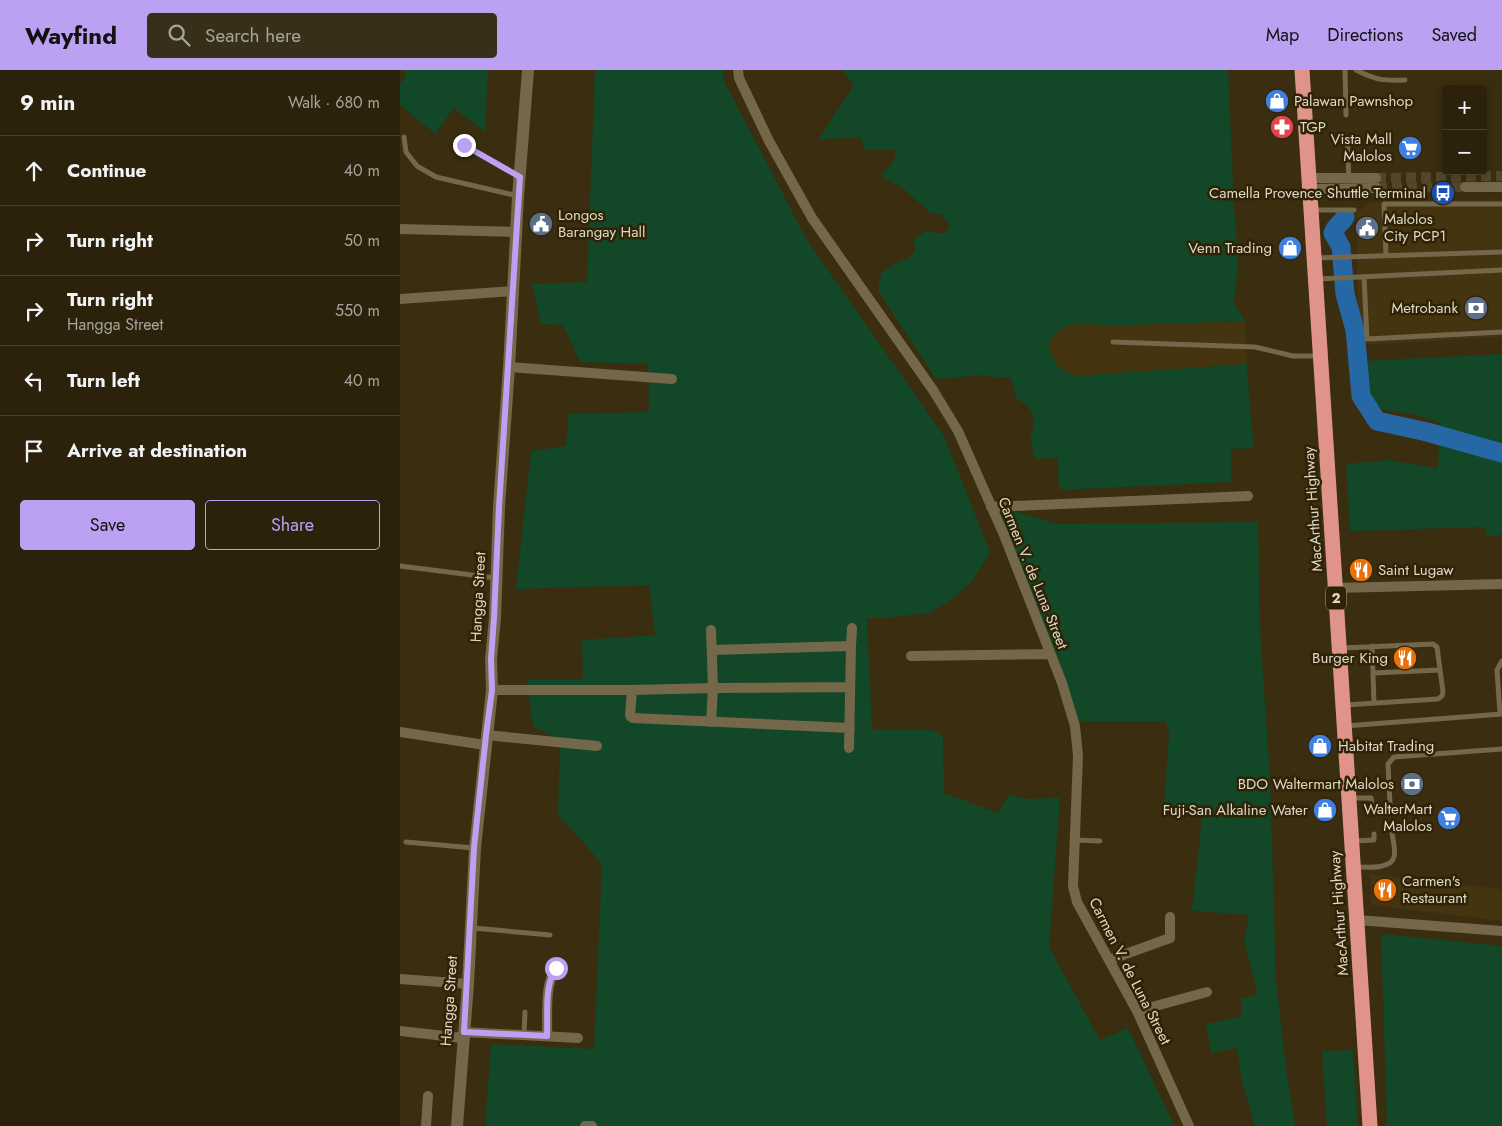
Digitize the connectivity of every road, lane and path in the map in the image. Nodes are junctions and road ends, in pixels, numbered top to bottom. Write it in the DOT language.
graph roads {
  1 [pos="528,70"];
  2 [pos="738,70"];
  3 [pos="1302,70"];
  4 [pos="1345,70"];
  5 [pos="1356,70"];
  6 [pos="1405,80"];
  7 [pos="1346,115"];
  8 [pos="404,137"];
  9 [pos="1347,139"];
  10 [pos="464,145"];
  11 [pos="520,177"];
  12 [pos="1310,183"];
  13 [pos="1349,183"];
  14 [pos="1377,183"];
  15 [pos="1465,187"];
  16 [pos="1502,187"];
  17 [pos="518,196"];
  18 [pos="1502,204"];
  19 [pos="1311,210"];
  20 [pos="1354,210"];
  21 [pos="400,229"];
  22 [pos="516,232"];
  23 [pos="1502,252"];
  24 [pos="1386,256"];
  25 [pos="1314,258"];
  26 [pos="1502,270"];
  27 [pos="1364,277"];
  28 [pos="1315,279"];
  29 [pos="513,291"];
  30 [pos="400,299"];
  31 [pos="1502,332"];
  32 [pos="1113,342"];
  33 [pos="1320,356"];
  34 [pos="509,367"];
  35 [pos="672,379"];
  36 [pos="1248,496"];
  37 [pos="990,507"];
  38 [pos="400,566"];
  39 [pos="496,578"];
  40 [pos="1502,584"];
  41 [pos="1335,588"];
  42 [pos="852,628"];
  43 [pos="711,630"];
  44 [pos="851,646"];
  45 [pos="1372,646"];
  46 [pos="1340,648"];
  47 [pos="712,650"];
  48 [pos="1050,654"];
  49 [pos="911,656"];
  50 [pos="1502,661"];
  51 [pos="1440,670"];
  52 [pos="1373,673"];
  53 [pos="850,687"];
  54 [pos="713,688"];
  55 [pos="492,690"];
  56 [pos="632,690"];
  57 [pos="1374,703"];
  58 [pos="1342,705"];
  59 [pos="1501,714"];
  60 [pos="711,722"];
  61 [pos="1344,726"];
  62 [pos="850,728"];
  63 [pos="400,732"];
  64 [pos="485,740"];
  65 [pos="597,746"];
  66 [pos="849,748"];
  67 [pos="1502,749"];
  68 [pos="1349,798"];
  69 [pos="1372,804"];
  70 [pos="1390,804"];
  71 [pos="1392,833"];
  72 [pos="1374,834"];
  73 [pos="1075,840"];
  74 [pos="1100,841"];
  75 [pos="1352,841"];
  76 [pos="406,842"];
  77 [pos="474,848"];
  78 [pos="1354,867"];
  79 [pos="1170,917"];
  80 [pos="1357,920"];
  81 [pos="470,928"];
  82 [pos="1502,931"];
  83 [pos="550,935"];
  84 [pos="1109,960"];
  85 [pos="556,968"];
  86 [pos="400,979"];
  87 [pos="468,984"];
  88 [pos="1207,992"];
  89 [pos="1137,1011"];
  90 [pos="525,1012"];
  91 [pos="400,1031"];
  92 [pos="524,1034"];
  93 [pos="464,1035"];
  94 [pos="547,1036"];
  95 [pos="578,1038"];
  96 [pos="428,1096"];
  97 [pos="426,1126"];
  98 [pos="457,1126"];
  99 [pos="585,1126"];
  100 [pos="592,1126"];
  101 [pos="1189,1126"];
  102 [pos="1370,1126"];
  1 -- 11 [label="street, Hangga Street"];
  2 -- 37 [label="street, Carmen V. de Luna Street"];
  3 -- 12 [label="highway, MacArthur Highway / 2"];
  4 -- 7 [label="lane"];
  5 -- 6 [label="lane"];
  8 -- 17 [label="lane"];
  9 -- 13 [label="lane"];
  10 -- 11 [label="lane"];
  11 -- 17 [label="street, Hangga Street"];
  12 -- 13 [label="street"];
  12 -- 19 [label="highway, MacArthur Highway / 2"];
  13 -- 14 [label="street"];
  15 -- 16 [label="street"];
  17 -- 22 [label="street, Hangga Street"];
  18 -- 24 [label="lane"];
  19 -- 20 [label="lane"];
  19 -- 25 [label="highway, MacArthur Highway / 2"];
  21 -- 22 [label="street"];
  22 -- 29 [label="street, Hangga Street"];
  23 -- 24 [label="lane"];
  24 -- 25 [label="lane"];
  25 -- 28 [label="highway, MacArthur Highway / 2"];
  26 -- 27 [label="lane"];
  27 -- 28 [label="lane"];
  27 -- 31 [label="lane"];
  28 -- 33 [label="highway, MacArthur Highway / 2"];
  29 -- 30 [label="street"];
  29 -- 34 [label="street, Hangga Street"];
  32 -- 33 [label="lane"];
  33 -- 41 [label="highway, MacArthur Highway / 2"];
  34 -- 35 [label="street"];
  34 -- 39 [label="street, Hangga Street"];
  36 -- 37 [label="street"];
  37 -- 48 [label="street, Carmen V. de Luna Street"];
  38 -- 39 [label="lane"];
  39 -- 55 [label="street, Hangga Street"];
  40 -- 41 [label="street"];
  41 -- 46 [label="highway, MacArthur Highway / 2"];
  42 -- 44 [label="street"];
  43 -- 47 [label="street"];
  44 -- 47 [label="street"];
  44 -- 53 [label="street"];
  45 -- 46 [label="lane"];
  45 -- 51 [label="lane"];
  45 -- 52 [label="lane"];
  46 -- 58 [label="highway, MacArthur Highway / 2"];
  47 -- 54 [label="street"];
  48 -- 49 [label="street"];
  48 -- 73 [label="street, Carmen V. de Luna Street"];
  50 -- 59 [label="lane"];
  51 -- 52 [label="lane"];
  51 -- 57 [label="lane"];
  52 -- 57 [label="lane"];
  53 -- 54 [label="street"];
  53 -- 62 [label="street"];
  54 -- 56 [label="street"];
  54 -- 60 [label="street"];
  55 -- 56 [label="street"];
  55 -- 64 [label="street, Hangga Street"];
  56 -- 60 [label="street"];
  57 -- 58 [label="lane"];
  58 -- 61 [label="highway, MacArthur Highway / 2"];
  59 -- 61 [label="lane"];
  60 -- 62 [label="street"];
  61 -- 68 [label="highway, MacArthur Highway / 2"];
  62 -- 66 [label="street"];
  63 -- 64 [label="street"];
  64 -- 65 [label="street"];
  64 -- 77 [label="street, Hangga Street"];
  67 -- 70 [label="lane"];
  68 -- 69 [label="lane"];
  68 -- 75 [label="highway, MacArthur Highway / 2"];
  71 -- 78 [label="lane"];
  72 -- 75 [label="lane"];
  73 -- 74 [label="lane"];
  73 -- 84 [label="street, Carmen V. de Luna Street"];
  75 -- 78 [label="highway, MacArthur Highway / 2"];
  76 -- 77 [label="lane"];
  77 -- 81 [label="street, Hangga Street"];
  78 -- 80 [label="highway, MacArthur Highway / 2"];
  79 -- 84 [label="street"];
  80 -- 82 [label="street"];
  80 -- 102 [label="highway, MacArthur Highway / 2"];
  81 -- 83 [label="lane"];
  81 -- 87 [label="street, Hangga Street"];
  84 -- 89 [label="street, Carmen V. de Luna Street"];
  85 -- 94 [label="street"];
  86 -- 87 [label="street"];
  87 -- 93 [label="street, Hangga Street"];
  88 -- 89 [label="street"];
  89 -- 101 [label="street, Carmen V. de Luna Street"];
  90 -- 92 [label="lane"];
  91 -- 93 [label="street"];
  92 -- 93 [label="street"];
  92 -- 94 [label="street"];
  93 -- 98 [label="street, Hangga Street"];
  94 -- 95 [label="street"];
  96 -- 97 [label="street"];
  99 -- 100 [label="street"];
}
